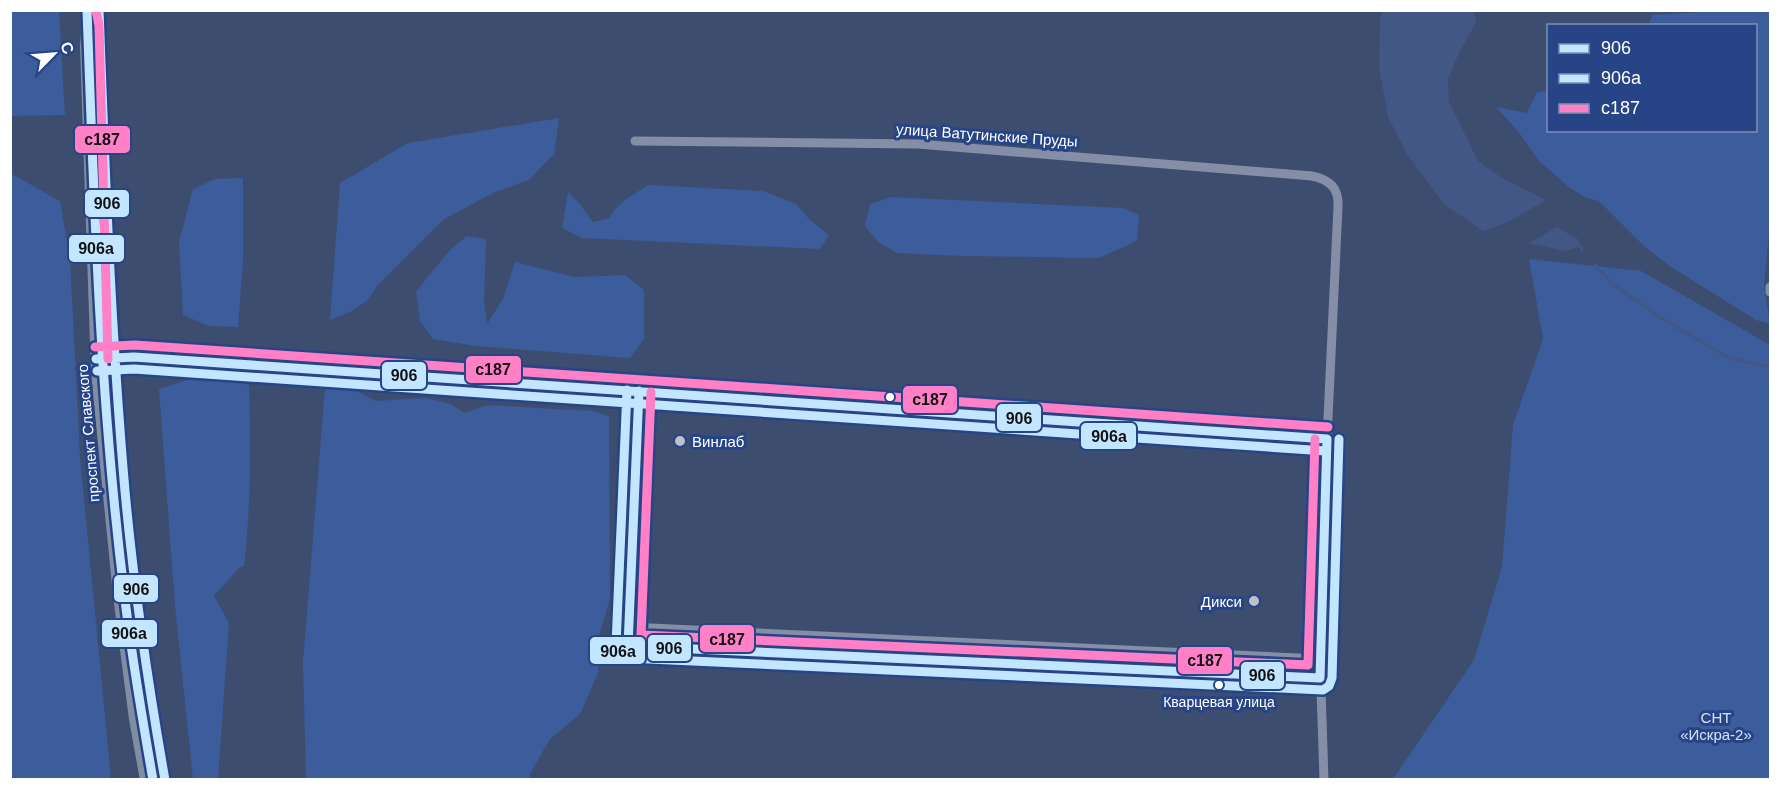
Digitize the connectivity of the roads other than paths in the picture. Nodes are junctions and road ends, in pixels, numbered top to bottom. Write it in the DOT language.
graph roads {
  1 [pos="84,10"];
  2 [pos="89,10"];
  3 [pos="99,10"];
  4 [pos="108,10"];
  5 [pos="87,26"];
  6 [pos="100,38"];
  7 [pos="635,141"];
  8 [pos="1770,287"];
  9 [pos="1770,292"];
  10 [pos="114,358"];
  11 [pos="96,359"];
  12 [pos="639,391"];
  13 [pos="1328,439"];
  14 [pos="629,627"];
  15 [pos="1320,659"];
  16 [pos="1320,678"];
  17 [pos="146,780"];
  18 [pos="165,780"];
  19 [pos="1324,780"];
  1 -- 5 [label="main road"];
  2 -- 5 [label="main road, проспект Славского"];
  3 -- 6 [label="main road"];
  4 -- 6 [label="main road"];
  5 -- 11 [label="main road, проспект Славского"];
  6 -- 10 [label="main road"];
  7 -- 13 [label="street, улица Ватутинские Пруды"];
  8 -- 9 [label="street"];
  10 -- 11 [label="street"];
  10 -- 12 [label="street"];
  10 -- 18 [label="main road"];
  11 -- 17 [label="main road, проспект Славского"];
  12 -- 13 [label="street"];
  12 -- 14 [label="street"];
  13 -- 15 [label="street"];
  14 -- 15 [label="street"];
  14 -- 16 [label="street"];
  15 -- 16 [label="street"];
  16 -- 19 [label="street"];
}
